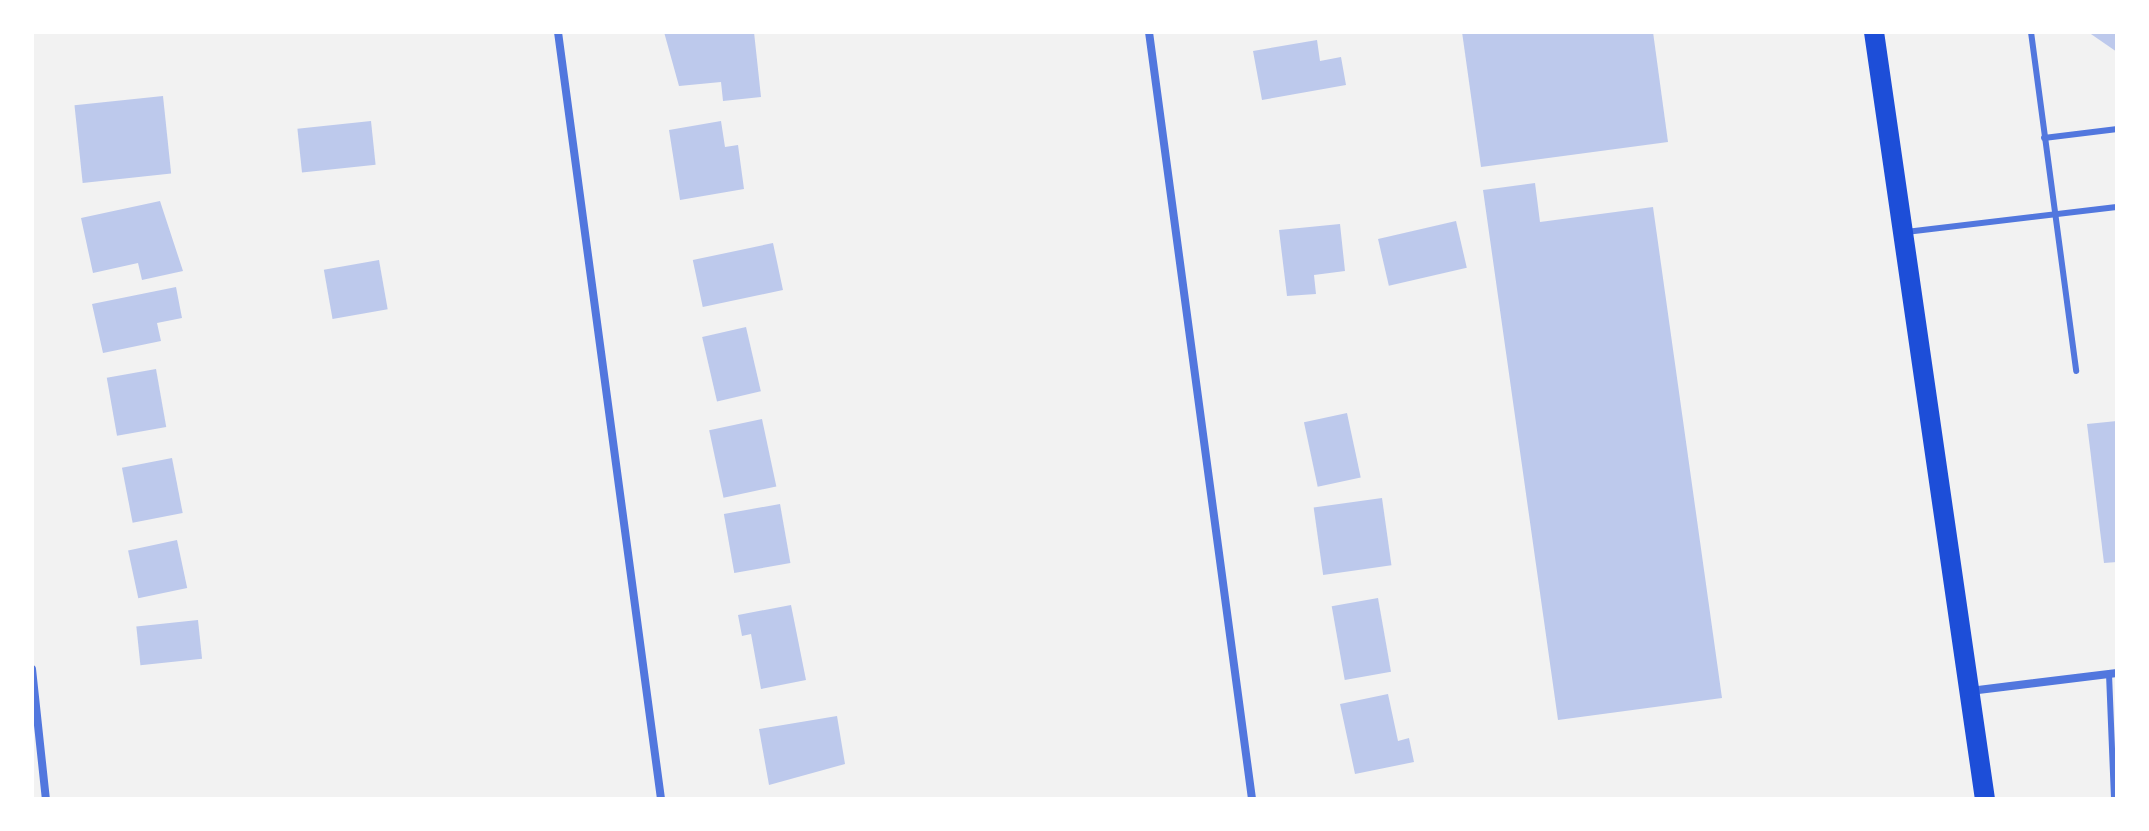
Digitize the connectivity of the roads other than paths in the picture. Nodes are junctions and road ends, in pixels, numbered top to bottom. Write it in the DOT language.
graph roads {
  1 [pos="558,32"];
  2 [pos="1149,32"];
  3 [pos="1874,32"];
  4 [pos="2031,32"];
  5 [pos="2117,129"];
  6 [pos="2044,138"];
  7 [pos="2117,207"];
  8 [pos="2053,215"];
  9 [pos="1902,232"];
  10 [pos="2076,371"];
  11 [pos="32,669"];
  12 [pos="2113,674"];
  13 [pos="1970,691"];
  14 [pos="2116,753"];
  15 [pos="46,799"];
  16 [pos="661,799"];
  17 [pos="1252,799"];
  18 [pos="1985,799"];
  19 [pos="2114,799"];
  1 -- 16 [label="street"];
  2 -- 17 [label="street"];
  3 -- 9 [label="main road"];
  4 -- 6 [label="lane"];
  5 -- 6 [label="lane"];
  6 -- 8 [label="lane"];
  7 -- 8 [label="lane"];
  8 -- 9 [label="lane"];
  8 -- 10 [label="lane"];
  9 -- 13 [label="main road"];
  11 -- 15 [label="street"];
  12 -- 13 [label="street"];
  12 -- 14 [label="lane"];
  13 -- 18 [label="main road"];
  14 -- 19 [label="lane"];
}
